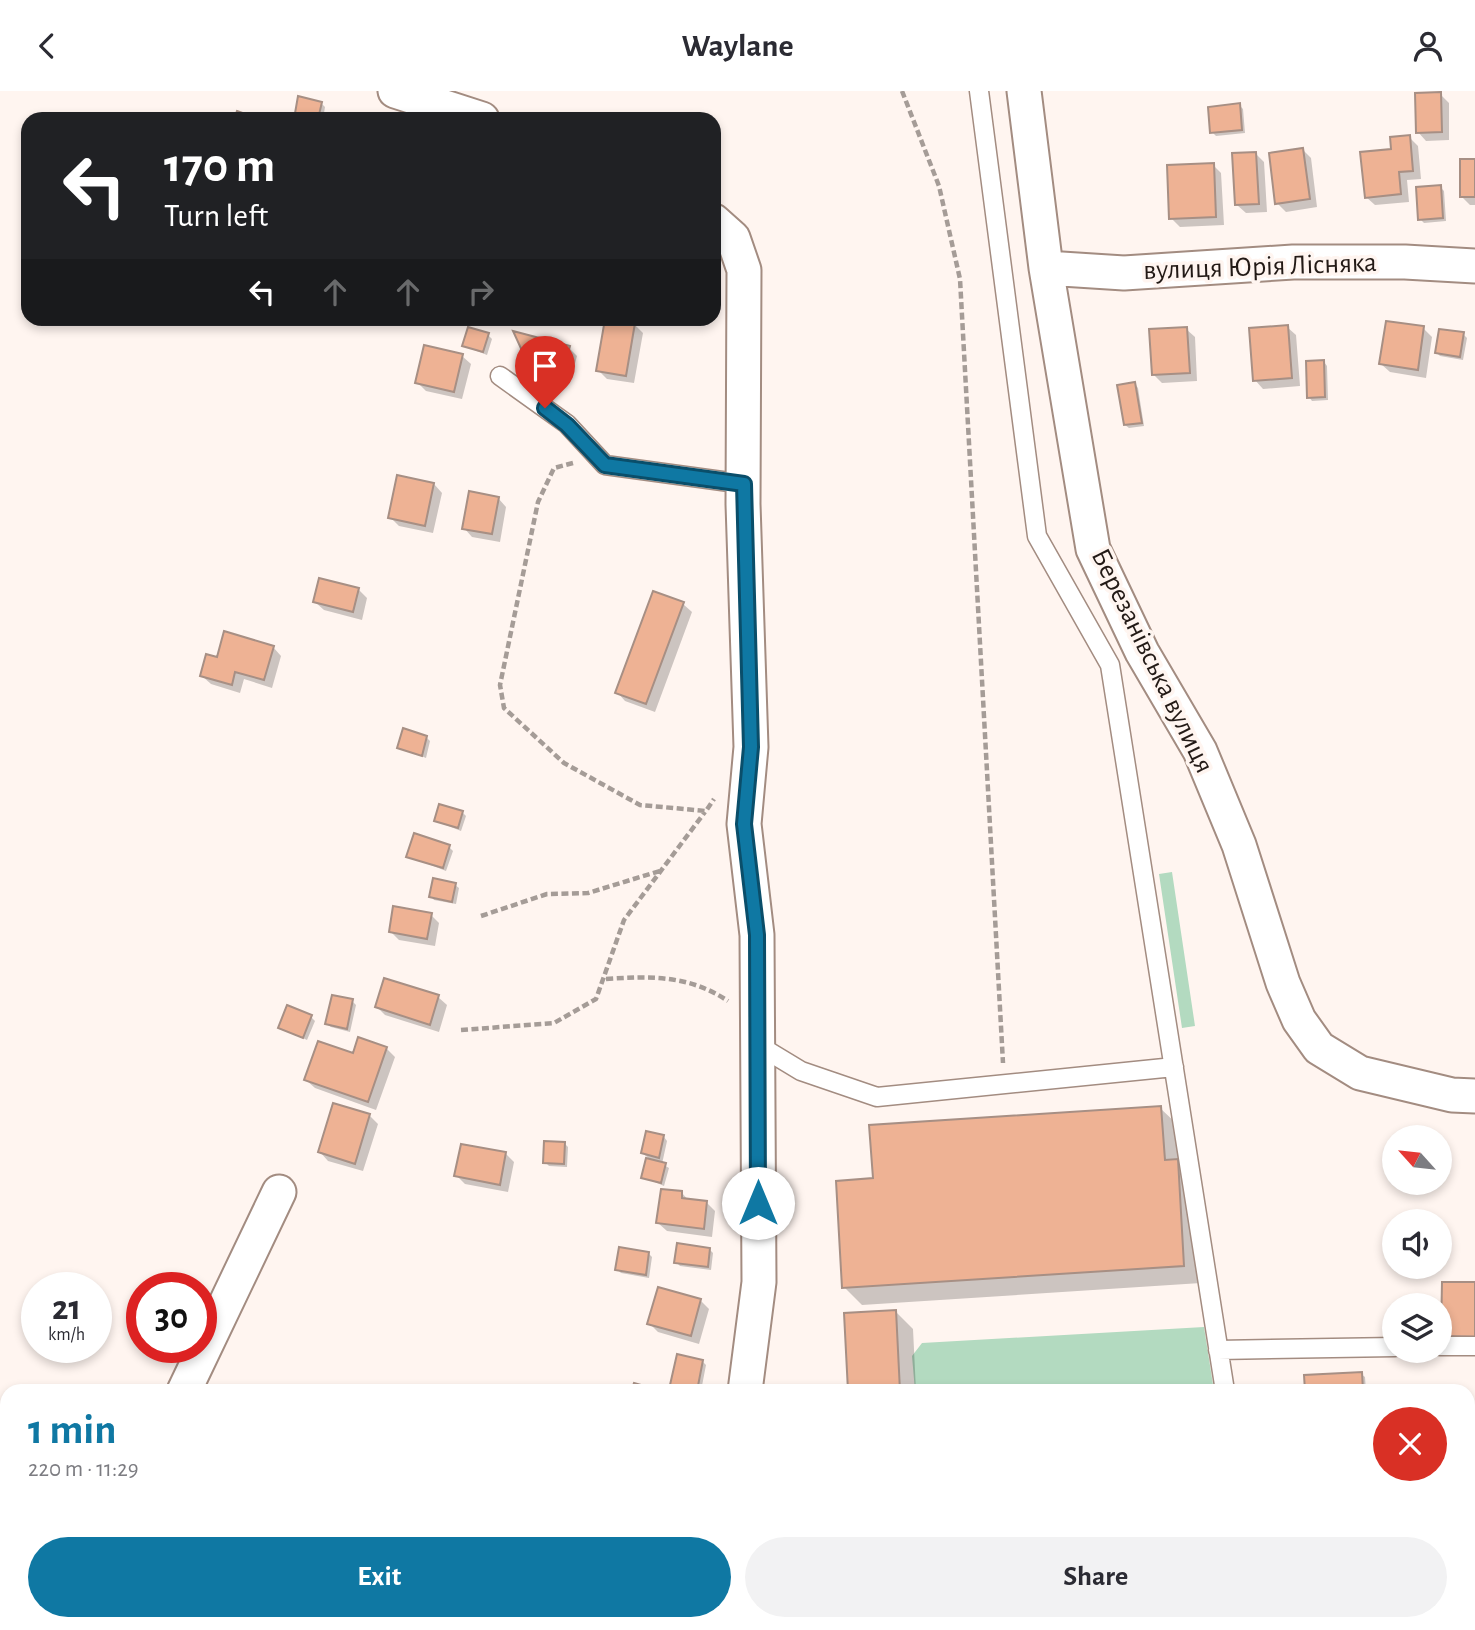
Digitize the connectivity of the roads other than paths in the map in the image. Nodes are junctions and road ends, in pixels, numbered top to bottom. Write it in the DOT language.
graph roads {
  1 [pos="395,91"];
  2 [pos="979,91"];
  3 [pos="1024,91"];
  4 [pos="460,112"];
  5 [pos="721,227"];
  6 [pos="1475,266"];
  7 [pos="1046,268"];
  8 [pos="500,376"];
  9 [pos="744,484"];
  10 [pos="758,1035"];
  11 [pos="1174,1067"];
  12 [pos="1475,1096"];
  13 [pos="279,1192"];
  14 [pos="1452,1346"];
  15 [pos="1475,1346"];
  16 [pos="1382,1347"];
  17 [pos="1218,1350"];
  18 [pos="187,1384"];
  19 [pos="746,1384"];
  20 [pos="1224,1384"];
  1 -- 4 [label="street"];
  2 -- 11 [label="lane"];
  3 -- 7 [label="street, Березанівська вулиця"];
  5 -- 9 [label="street"];
  6 -- 7 [label="street, вулиця Юрія Лісняка"];
  7 -- 12 [label="street, Березанівська вулиця"];
  8 -- 9 [label="lane"];
  9 -- 10 [label="street"];
  10 -- 11 [label="lane"];
  10 -- 19 [label="street"];
  11 -- 17 [label="lane"];
  13 -- 18 [label="street"];
  14 -- 15 [label="lane"];
  16 -- 17 [label="lane"];
  17 -- 20 [label="lane"];
}
